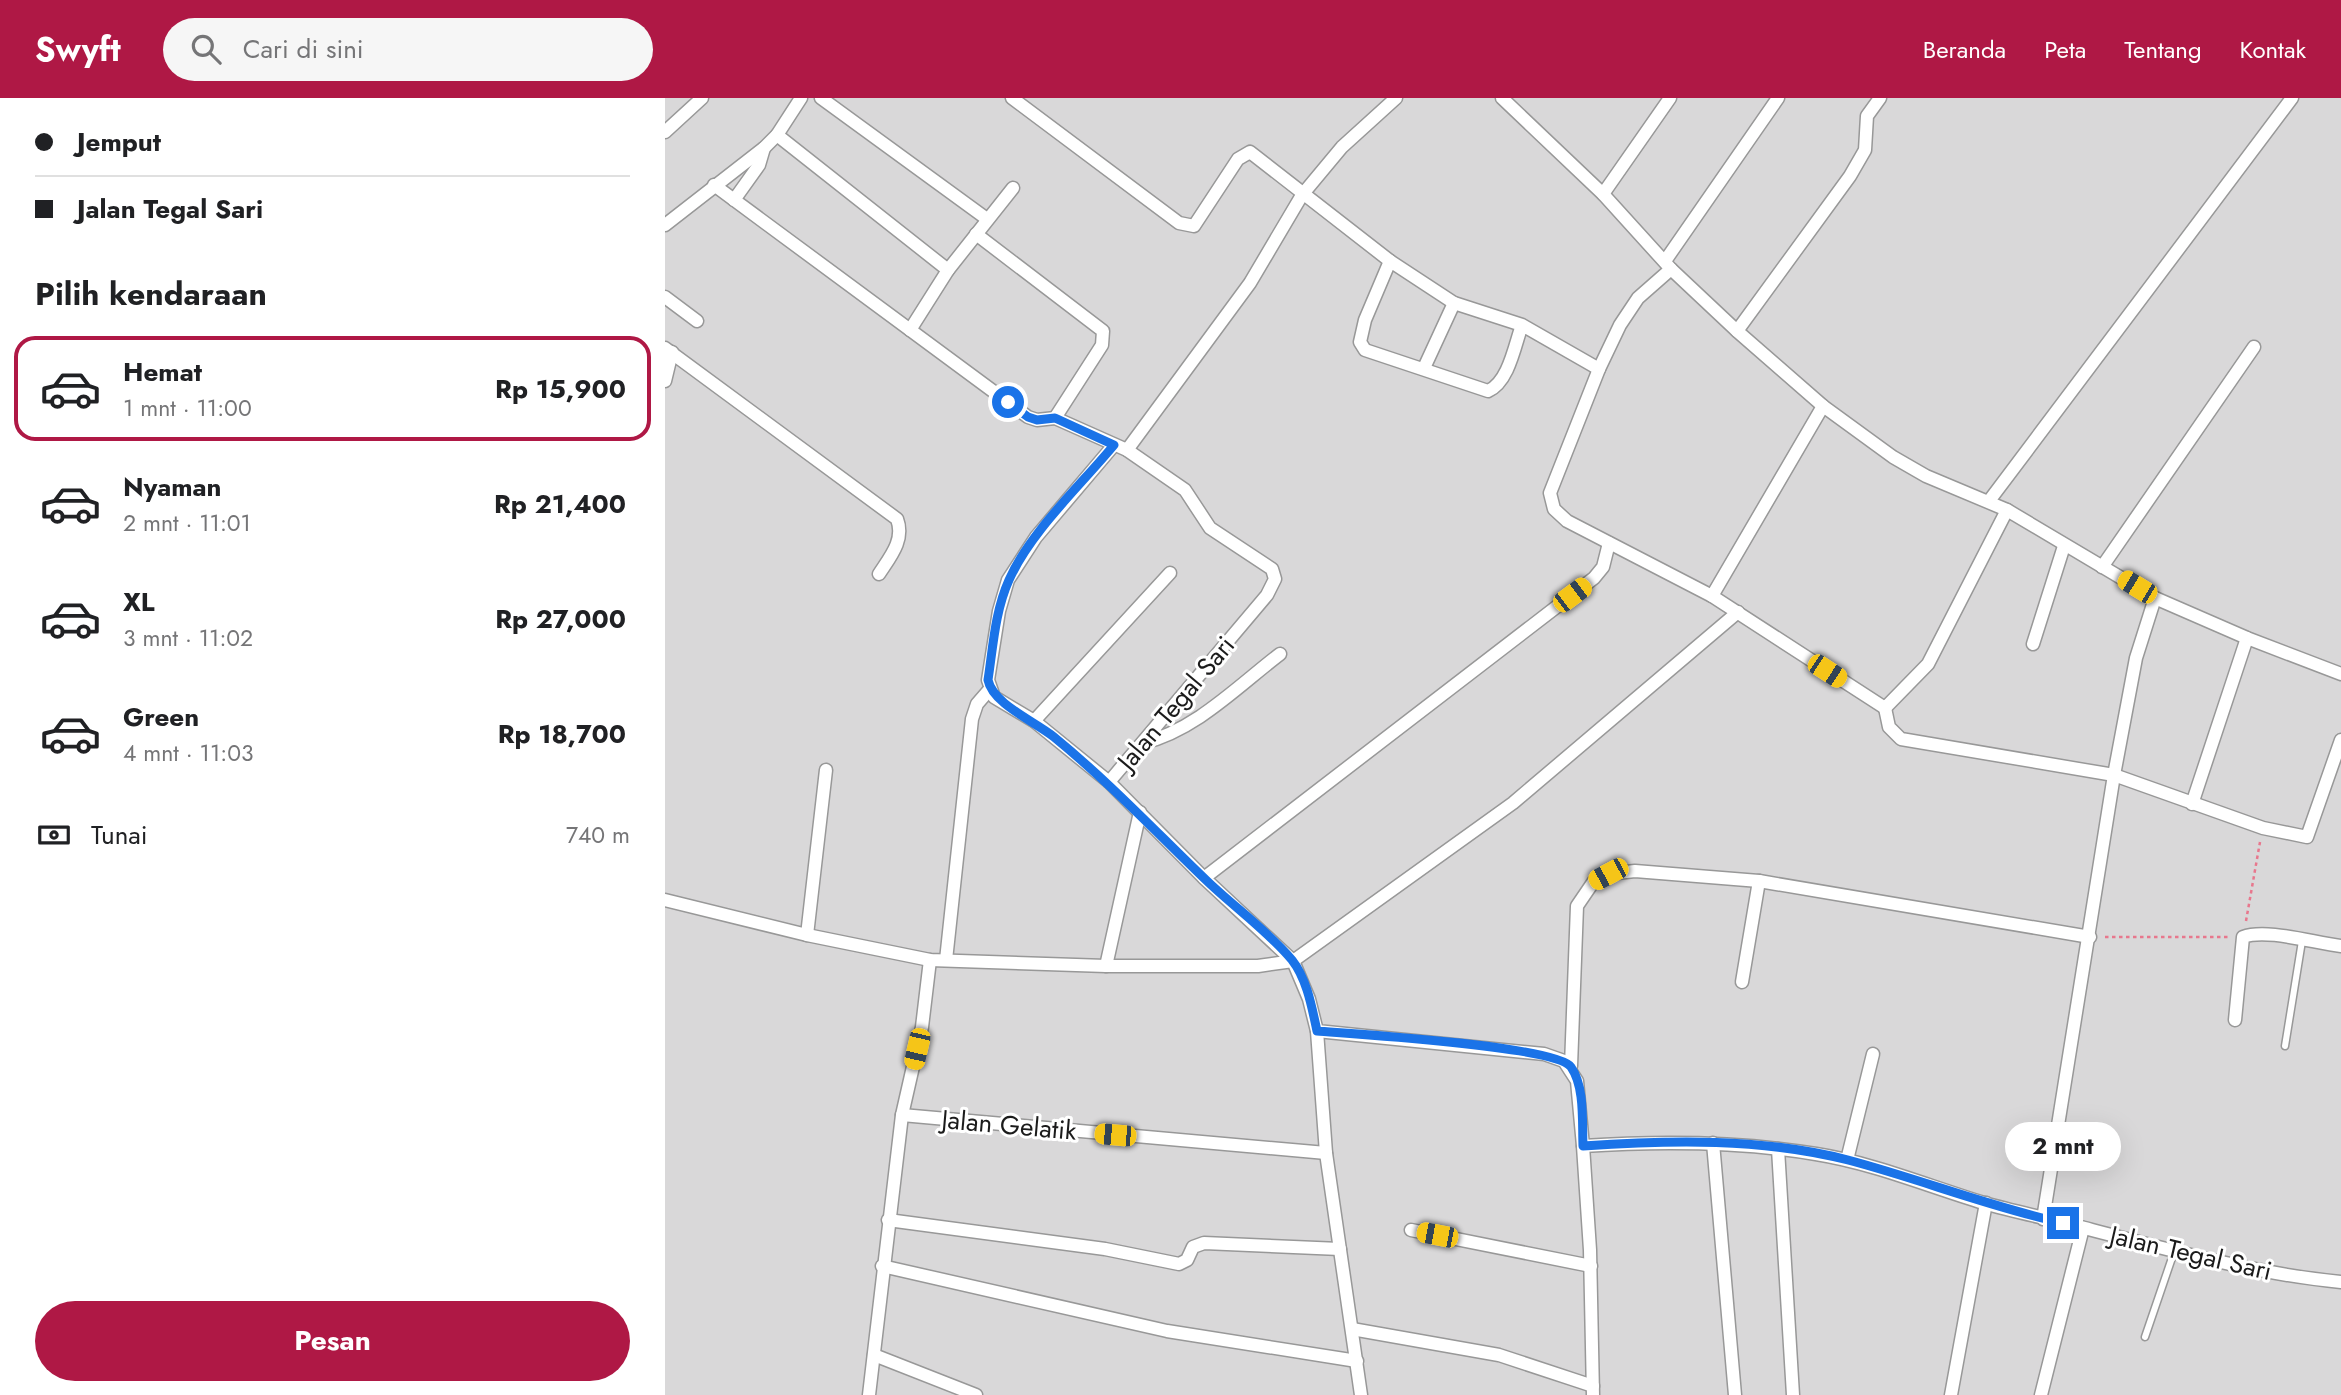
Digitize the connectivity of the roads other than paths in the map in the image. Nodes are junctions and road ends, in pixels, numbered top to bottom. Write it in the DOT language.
graph roads {
  1 [pos="702,98"];
  2 [pos="821,98"];
  3 [pos="1012,98"];
  4 [pos="1396,98"];
  5 [pos="1502,98"];
  6 [pos="1670,98"];
  7 [pos="1778,98"];
  8 [pos="1880,98"];
  9 [pos="2291,98"];
  10 [pos="799,99"];
  11 [pos="665,132"];
  12 [pos="777,135"];
  13 [pos="764,148"];
  14 [pos="714,185"];
  15 [pos="1013,188"];
  16 [pos="1603,194"];
  17 [pos="1302,195"];
  18 [pos="734,200"];
  19 [pos="987,219"];
  20 [pos="665,225"];
  21 [pos="975,234"];
  22 [pos="1391,261"];
  23 [pos="1668,265"];
  24 [pos="949,270"];
  25 [pos="665,298"];
  26 [pos="1454,303"];
  27 [pos="697,321"];
  28 [pos="1522,324"];
  29 [pos="910,330"];
  30 [pos="1737,331"];
  31 [pos="2254,347"];
  32 [pos="668,350"];
  33 [pos="1424,368"];
  34 [pos="1599,369"];
  35 [pos="665,381"];
  36 [pos="1823,406"];
  37 [pos="1055,418"];
  38 [pos="1121,448"];
  39 [pos="1989,501"];
  40 [pos="2007,510"];
  41 [pos="1609,543"];
  42 [pos="2064,546"];
  43 [pos="2102,567"];
  44 [pos="1170,573"];
  45 [pos="879,574"];
  46 [pos="1712,596"];
  47 [pos="2155,597"];
  48 [pos="1738,612"];
  49 [pos="2247,638"];
  50 [pos="2033,645"];
  51 [pos="1280,654"];
  52 [pos="2341,674"];
  53 [pos="990,689"];
  54 [pos="1885,708"];
  55 [pos="1034,721"];
  56 [pos="2341,740"];
  57 [pos="1143,743"];
  58 [pos="826,770"];
  59 [pos="2114,775"];
  60 [pos="1109,782"];
  61 [pos="2192,804"];
  62 [pos="1140,812"];
  63 [pos="1204,878"];
  64 [pos="1759,881"];
  65 [pos="665,900"];
  66 [pos="807,935"];
  67 [pos="2090,937"];
  68 [pos="2302,941"];
  69 [pos="2341,946"];
  70 [pos="930,960"];
  71 [pos="946,960"];
  72 [pos="1293,961"];
  73 [pos="1106,966"];
  74 [pos="1742,982"];
  75 [pos="2235,1020"];
  76 [pos="1317,1031"];
  77 [pos="2285,1046"];
  78 [pos="1873,1055"];
  79 [pos="1570,1066"];
  80 [pos="902,1115"];
  81 [pos="1713,1143"];
  82 [pos="1583,1146"];
  83 [pos="1778,1149"];
  84 [pos="1326,1153"];
  85 [pos="1847,1160"];
  86 [pos="1986,1203"];
  87 [pos="2043,1219"];
  88 [pos="888,1220"];
  89 [pos="2083,1227"];
  90 [pos="1411,1230"];
  91 [pos="1341,1249"];
  92 [pos="2175,1252"];
  93 [pos="881,1266"];
  94 [pos="1591,1266"];
  95 [pos="2341,1282"];
  96 [pos="1352,1329"];
  97 [pos="2145,1337"];
  98 [pos="874,1355"];
  99 [pos="1357,1361"];
  100 [pos="1593,1390"];
  101 [pos="869,1395"];
  102 [pos="976,1395"];
  103 [pos="1361,1395"];
  104 [pos="1735,1395"];
  105 [pos="1793,1395"];
  106 [pos="1951,1395"];
  107 [pos="2041,1395"];
  1 -- 11 [label="street"];
  2 -- 19 [label="street"];
  3 -- 17 [label="street"];
  4 -- 17 [label="street"];
  5 -- 16 [label="street"];
  6 -- 16 [label="street"];
  7 -- 23 [label="street"];
  8 -- 30 [label="street"];
  9 -- 39 [label="street"];
  10 -- 12 [label="street"];
  12 -- 13 [label="street"];
  12 -- 24 [label="street"];
  13 -- 14 [label="street"];
  13 -- 18 [label="street"];
  14 -- 18 [label="street"];
  14 -- 20 [label="street"];
  15 -- 19 [label="street"];
  16 -- 23 [label="street"];
  17 -- 22 [label="street"];
  17 -- 38 [label="street"];
  18 -- 29 [label="street"];
  19 -- 21 [label="street"];
  21 -- 24 [label="street"];
  21 -- 37 [label="street"];
  22 -- 26 [label="street"];
  22 -- 33 [label="street"];
  23 -- 30 [label="street"];
  23 -- 34 [label="street"];
  24 -- 29 [label="street"];
  25 -- 27 [label="street"];
  26 -- 28 [label="street"];
  26 -- 33 [label="street"];
  28 -- 33 [label="street"];
  28 -- 34 [label="street"];
  29 -- 37 [label="street"];
  30 -- 36 [label="street"];
  31 -- 43 [label="street"];
  32 -- 35 [label="street"];
  32 -- 45 [label="street"];
  34 -- 41 [label="street"];
  36 -- 39 [label="street"];
  36 -- 46 [label="street"];
  37 -- 38 [label="street"];
  38 -- 53 [label="street"];
  38 -- 57 [label="street, Jalan Tegal Sari"];
  39 -- 40 [label="street"];
  40 -- 42 [label="street"];
  40 -- 54 [label="street"];
  41 -- 46 [label="street"];
  41 -- 63 [label="street"];
  42 -- 43 [label="street"];
  42 -- 50 [label="street"];
  43 -- 47 [label="street"];
  44 -- 55 [label="street"];
  46 -- 48 [label="street"];
  47 -- 49 [label="street"];
  47 -- 59 [label="street"];
  48 -- 54 [label="street"];
  48 -- 72 [label="street"];
  49 -- 52 [label="street"];
  49 -- 61 [label="street"];
  51 -- 57 [label="street"];
  53 -- 55 [label="street"];
  53 -- 71 [label="street"];
  54 -- 59 [label="street"];
  55 -- 60 [label="street"];
  56 -- 61 [label="street"];
  57 -- 60 [label="street, Jalan Tegal Sari"];
  58 -- 66 [label="street"];
  59 -- 61 [label="street"];
  59 -- 67 [label="street"];
  60 -- 62 [label="street, Jalan Tegal Sari"];
  62 -- 63 [label="street, Jalan Tegal Sari"];
  62 -- 73 [label="street"];
  63 -- 72 [label="street, Jalan Tegal Sari"];
  64 -- 67 [label="street"];
  64 -- 74 [label="street"];
  64 -- 79 [label="street"];
  65 -- 66 [label="street"];
  66 -- 70 [label="street"];
  67 -- 87 [label="street"];
  68 -- 69 [label="street"];
  68 -- 75 [label="street"];
  68 -- 77 [label="lane"];
  70 -- 71 [label="street"];
  70 -- 80 [label="street"];
  71 -- 73 [label="street"];
  72 -- 73 [label="street"];
  72 -- 76 [label="street, Jalan Tegal Sari"];
  76 -- 79 [label="street"];
  76 -- 84 [label="street, Jalan Tegal Sari"];
  78 -- 85 [label="street"];
  79 -- 82 [label="street"];
  80 -- 84 [label="street, Jalan Gelatik"];
  80 -- 88 [label="street"];
  81 -- 82 [label="street, Jalan Tegal Sari"];
  81 -- 83 [label="street, Jalan Tegal Sari"];
  81 -- 104 [label="street"];
  82 -- 94 [label="street"];
  83 -- 85 [label="street, Jalan Tegal Sari"];
  83 -- 105 [label="street"];
  84 -- 91 [label="street, Jalan Tegal Sari"];
  85 -- 86 [label="street, Jalan Tegal Sari"];
  86 -- 87 [label="street, Jalan Tegal Sari"];
  86 -- 106 [label="street"];
  87 -- 89 [label="street, Jalan Tegal Sari"];
  88 -- 91 [label="street"];
  88 -- 93 [label="street"];
  89 -- 92 [label="street, Jalan Tegal Sari"];
  89 -- 107 [label="street"];
  90 -- 94 [label="street"];
  91 -- 96 [label="street, Jalan Tegal Sari"];
  92 -- 95 [label="street, Jalan Tegal Sari"];
  92 -- 97 [label="lane"];
  93 -- 98 [label="street"];
  93 -- 99 [label="street"];
  94 -- 100 [label="street"];
  96 -- 99 [label="street, Jalan Tegal Sari"];
  96 -- 100 [label="street"];
  98 -- 101 [label="street"];
  98 -- 102 [label="street"];
  99 -- 103 [label="street, Jalan Tegal Sari"];
}
